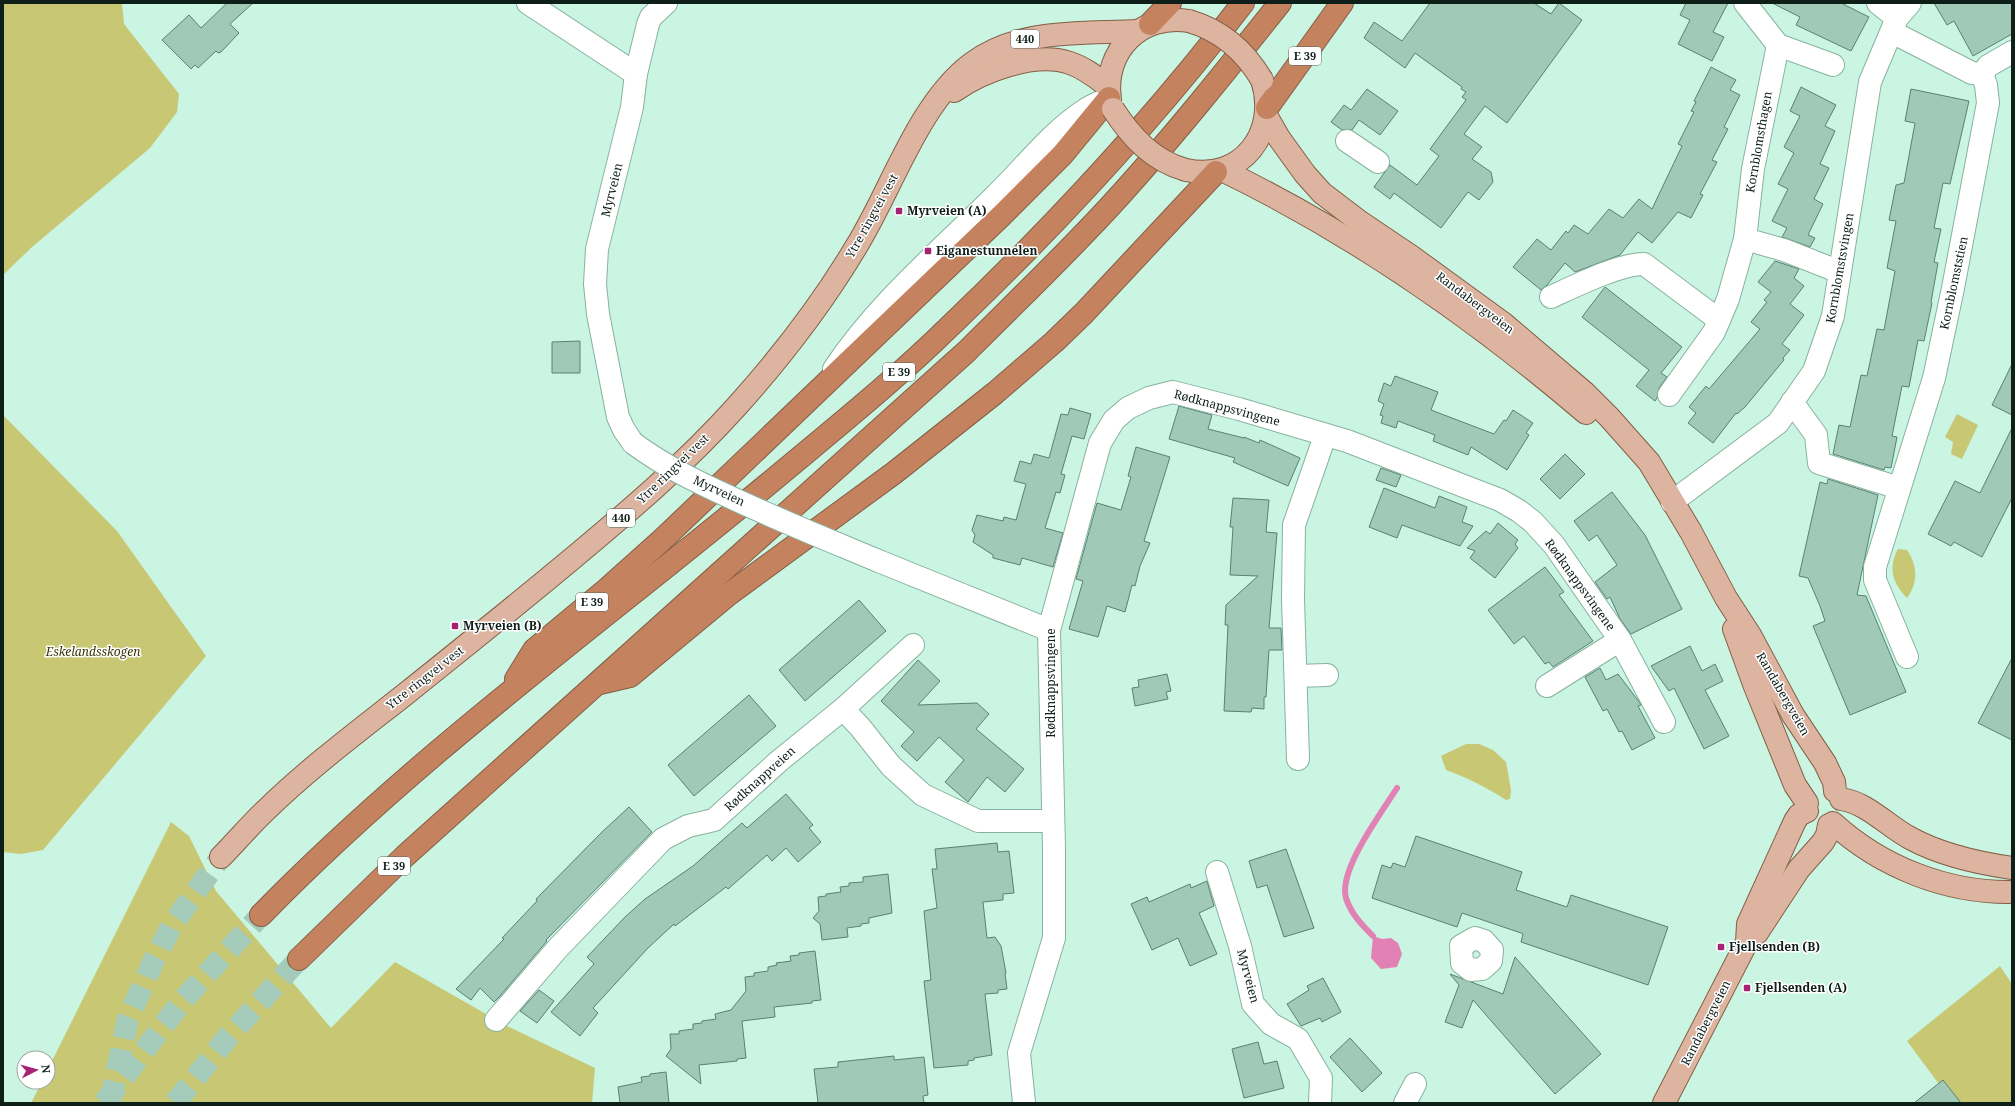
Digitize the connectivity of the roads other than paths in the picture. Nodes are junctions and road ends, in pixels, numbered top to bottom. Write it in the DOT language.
graph roads {
  1 [pos="528,3"];
  2 [pos="666,3"];
  3 [pos="1170,3"];
  4 [pos="1243,3"];
  5 [pos="1280,3"];
  6 [pos="1342,3"];
  7 [pos="1745,3"];
  8 [pos="1878,3"];
  9 [pos="1900,18"];
  10 [pos="1144,28"];
  11 [pos="1778,45"];
  12 [pos="2012,52"];
  13 [pos="1833,64"];
  14 [pos="636,74"];
  15 [pos="1982,74"];
  16 [pos="1111,98"];
  17 [pos="935,104"];
  18 [pos="1267,113"];
  19 [pos="1347,141"];
  20 [pos="1378,162"];
  21 [pos="1219,171"];
  22 [pos="1744,239"];
  23 [pos="1840,272"];
  24 [pos="1551,297"];
  25 [pos="1719,320"];
  26 [pos="1669,395"];
  27 [pos="1792,402"];
  28 [pos="1325,436"];
  29 [pos="1899,488"];
  30 [pos="1672,502"];
  31 [pos="1726,598"];
  32 [pos="1049,630"];
  33 [pos="1620,640"];
  34 [pos="913,645"];
  35 [pos="1907,657"];
  36 [pos="1327,675"];
  37 [pos="1296,676"];
  38 [pos="599,683"];
  39 [pos="1547,686"];
  40 [pos="508,692"];
  41 [pos="843,709"];
  42 [pos="1664,722"];
  43 [pos="1298,759"];
  44 [pos="1838,795"];
  45 [pos="1807,807"];
  46 [pos="1052,821"];
  47 [pos="1831,824"];
  48 [pos="221,857"];
  49 [pos="2012,868"];
  50 [pos="1217,872"];
  51 [pos="2012,892"];
  52 [pos="261,914"];
  53 [pos="1747,942"];
  54 [pos="300,959"];
  55 [pos="496,1020"];
  56 [pos="1415,1084"];
  57 [pos="1024,1103"];
  58 [pos="1320,1103"];
  59 [pos="1405,1103"];
  60 [pos="1664,1103"];
  1 -- 14 [label="street"];
  2 -- 14 [label="street, Myrveien"];
  3 -- 10 [label="highway"];
  4 -- 40 [label="highway, E 39"];
  5 -- 38 [label="highway, E 39"];
  6 -- 18 [label="highway, E 39"];
  7 -- 11 [label="street"];
  8 -- 9 [label="street"];
  9 -- 15 [label="street"];
  9 -- 23 [label="street, Kornblomstsvingen"];
  10 -- 16 [label="main road"];
  10 -- 17 [label="main road, Ytre ringvei vest / 440"];
  10 -- 18 [label="main road, 440, bridge"];
  11 -- 13 [label="street"];
  11 -- 22 [label="street, Kornblomsthagen"];
  12 -- 15 [label="street"];
  14 -- 32 [label="street, Myrveien, bridge"];
  15 -- 29 [label="street, Kornblomststien"];
  16 -- 17 [label="main road, Ytre ringvei vest / 440"];
  16 -- 21 [label="main road, 440, bridge"];
  16 -- 40 [label="highway, E 39"];
  17 -- 48 [label="main road, Ytre ringvei vest / 440"];
  18 -- 21 [label="main road, 440"];
  18 -- 30 [label="main road, Randabergveien"];
  19 -- 20 [label="street"];
  21 -- 30 [label="main road, Randabergveien"];
  21 -- 38 [label="highway, E 39"];
  22 -- 23 [label="street"];
  22 -- 25 [label="street, Kornblomsthagen"];
  23 -- 27 [label="street, Kornblomstsvingen"];
  24 -- 25 [label="street"];
  25 -- 26 [label="street, Kornblomsthagen"];
  27 -- 29 [label="street"];
  27 -- 30 [label="street, Kornblomstsvingen"];
  28 -- 32 [label="street, Rødknappsvingene"];
  28 -- 33 [label="street, Rødknappsvingene"];
  28 -- 37 [label="street"];
  29 -- 35 [label="street, Kornblomststien"];
  30 -- 31 [label="main road, Randabergveien"];
  31 -- 44 [label="main road, Randabergveien"];
  31 -- 45 [label="main road, Randabergveien"];
  32 -- 46 [label="street, Rødknappsvingene"];
  33 -- 39 [label="street"];
  33 -- 42 [label="street, Rødknappsvingene"];
  34 -- 41 [label="street, Rødknappveien"];
  36 -- 37 [label="street"];
  37 -- 43 [label="street"];
  38 -- 54 [label="highway, E 39"];
  40 -- 52 [label="highway, E 39"];
  41 -- 46 [label="street"];
  41 -- 55 [label="street, Rødknappveien"];
  44 -- 45 [label="main road"];
  44 -- 47 [label="main road"];
  44 -- 49 [label="main road"];
  45 -- 47 [label="main road"];
  45 -- 53 [label="main road, Randabergveien"];
  46 -- 57 [label="street, Rødknappsvingene"];
  47 -- 51 [label="main road"];
  47 -- 53 [label="main road, Randabergveien"];
  50 -- 58 [label="street, Myrveien"];
  53 -- 60 [label="main road, Randabergveien"];
  56 -- 59 [label="street"];
}
